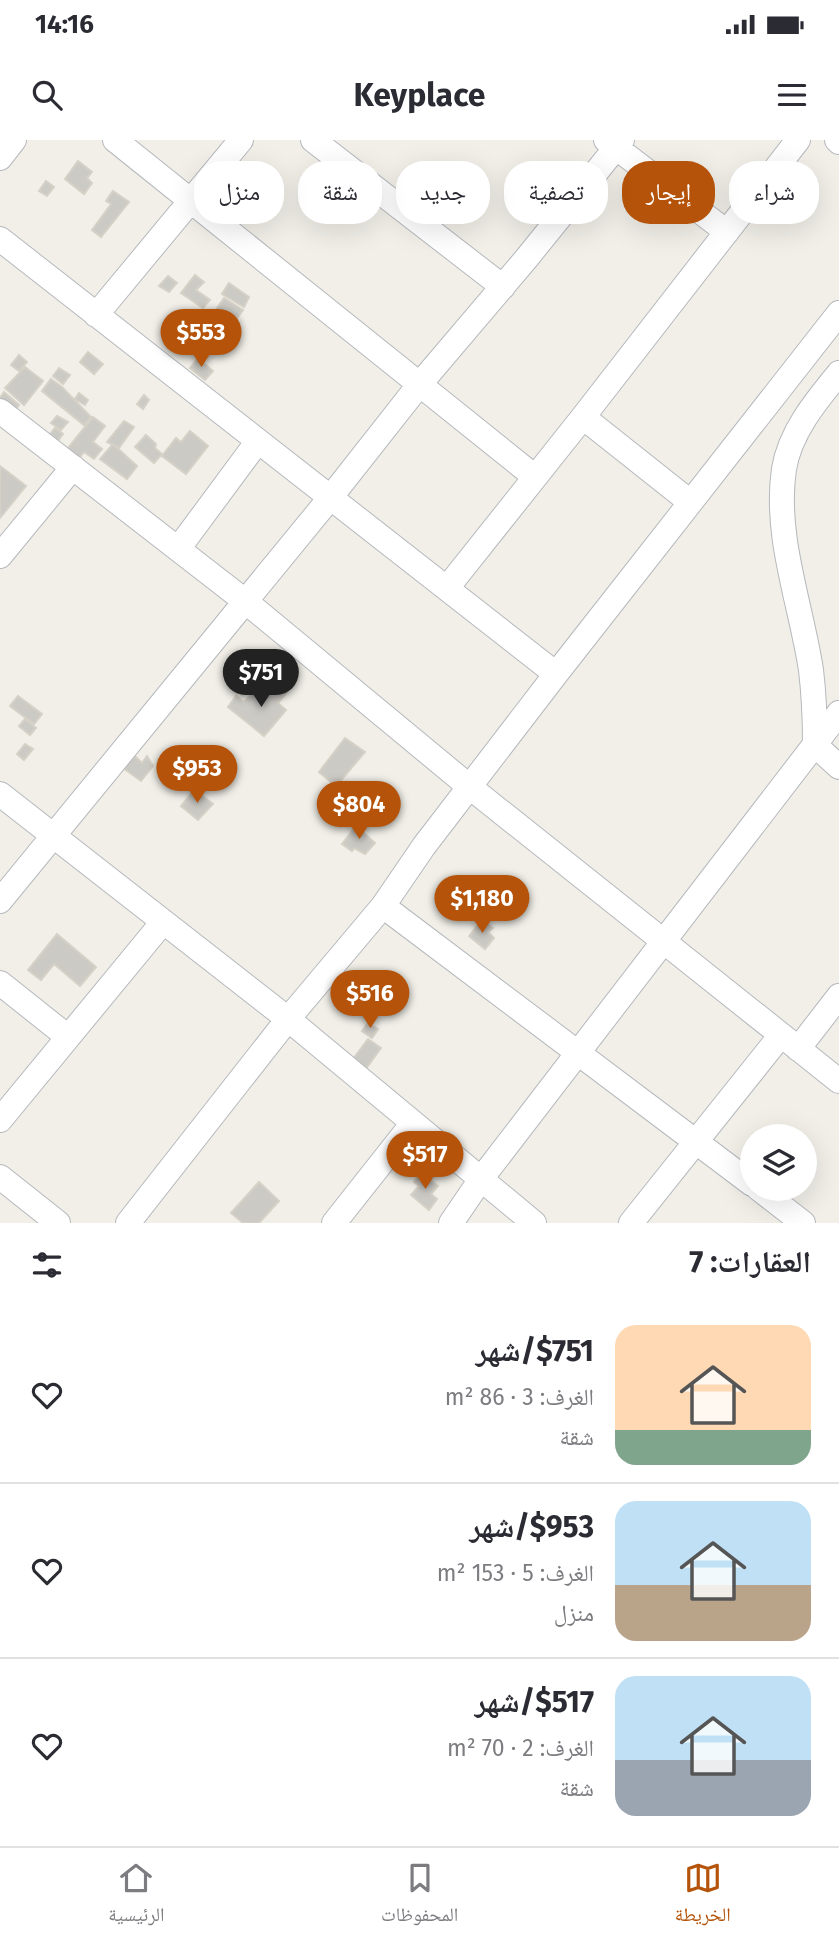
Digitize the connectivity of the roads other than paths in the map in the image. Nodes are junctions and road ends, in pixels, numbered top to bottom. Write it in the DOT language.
graph roads {
  1 [pos="14,140"];
  2 [pos="115,140"];
  3 [pos="241,140"];
  4 [pos="313,140"];
  5 [pos="798,140"];
  6 [pos="614,143"];
  7 [pos="0,158"];
  8 [pos="190,201"];
  9 [pos="727,232"];
  10 [pos="0,239"];
  11 [pos="503,287"];
  12 [pos="96,315"];
  13 [pos="838,316"];
  14 [pos="839,373"];
  15 [pos="419,385"];
  16 [pos="0,411"];
  17 [pos="583,417"];
  18 [pos="258,441"];
  19 [pos="73,467"];
  20 [pos="535,477"];
  21 [pos="330,498"];
  22 [pos="690,502"];
  23 [pos="178,549"];
  24 [pos="0,556"];
  25 [pos="447,588"];
  26 [pos="245,601"];
  27 [pos="556,674"];
  28 [pos="839,713"];
  29 [pos="815,745"];
  30 [pos="839,767"];
  31 [pos="471,788"];
  32 [pos="0,794"];
  33 [pos="53,836"];
  34 [pos="0,901"];
  35 [pos="383,906"];
  36 [pos="163,922"];
  37 [pos="664,942"];
  38 [pos="0,983"];
  39 [pos="839,996"];
  40 [pos="288,1019"];
  41 [pos="68,1037"];
  42 [pos="790,1042"];
  43 [pos="579,1052"];
  44 [pos="839,1081"];
  45 [pos="0,1120"];
  46 [pos="413,1123"];
  47 [pos="697,1141"];
  48 [pos="740,1175"];
  49 [pos="0,1177"];
  50 [pos="481,1180"];
  51 [pos="775,1201"];
  52 [pos="58,1223"];
  53 [pos="128,1223"];
  54 [pos="334,1223"];
  55 [pos="451,1223"];
  56 [pos="534,1223"];
  57 [pos="631,1223"];
  58 [pos="803,1223"];
  1 -- 7 [label="street"];
  2 -- 8 [label="street"];
  3 -- 8 [label="street"];
  4 -- 11 [label="street"];
  5 -- 9 [label="street"];
  6 -- 9 [label="street"];
  6 -- 11 [label="street"];
  8 -- 12 [label="street"];
  8 -- 15 [label="street"];
  9 -- 17 [label="street"];
  10 -- 12 [label="street"];
  11 -- 15 [label="street"];
  12 -- 18 [label="street"];
  13 -- 22 [label="street"];
  14 -- 29 [label="street"];
  15 -- 20 [label="street"];
  15 -- 21 [label="street"];
  16 -- 19 [label="street"];
  17 -- 20 [label="street"];
  17 -- 22 [label="street"];
  18 -- 21 [label="street"];
  18 -- 23 [label="street"];
  19 -- 23 [label="street"];
  19 -- 24 [label="street"];
  20 -- 25 [label="street"];
  21 -- 25 [label="street"];
  21 -- 26 [label="street"];
  22 -- 27 [label="street"];
  23 -- 26 [label="street"];
  25 -- 27 [label="street"];
  26 -- 31 [label="street"];
  26 -- 33 [label="street"];
  27 -- 31 [label="street"];
  28 -- 29 [label="street"];
  29 -- 30 [label="street"];
  29 -- 37 [label="street"];
  31 -- 35 [label="street"];
  31 -- 37 [label="street"];
  32 -- 33 [label="street"];
  33 -- 34 [label="street"];
  33 -- 36 [label="street"];
  35 -- 40 [label="street"];
  35 -- 43 [label="street"];
  36 -- 40 [label="street"];
  36 -- 41 [label="street"];
  37 -- 42 [label="street"];
  37 -- 43 [label="street"];
  38 -- 41 [label="street"];
  39 -- 42 [label="street"];
  40 -- 46 [label="street"];
  40 -- 53 [label="street"];
  41 -- 45 [label="street"];
  42 -- 44 [label="street"];
  42 -- 47 [label="street"];
  43 -- 47 [label="street"];
  43 -- 50 [label="street"];
  46 -- 50 [label="street"];
  46 -- 54 [label="street"];
  47 -- 48 [label="street"];
  47 -- 57 [label="street"];
  49 -- 52 [label="street"];
  50 -- 55 [label="street"];
  50 -- 56 [label="street"];
  51 -- 58 [label="street"];
}
